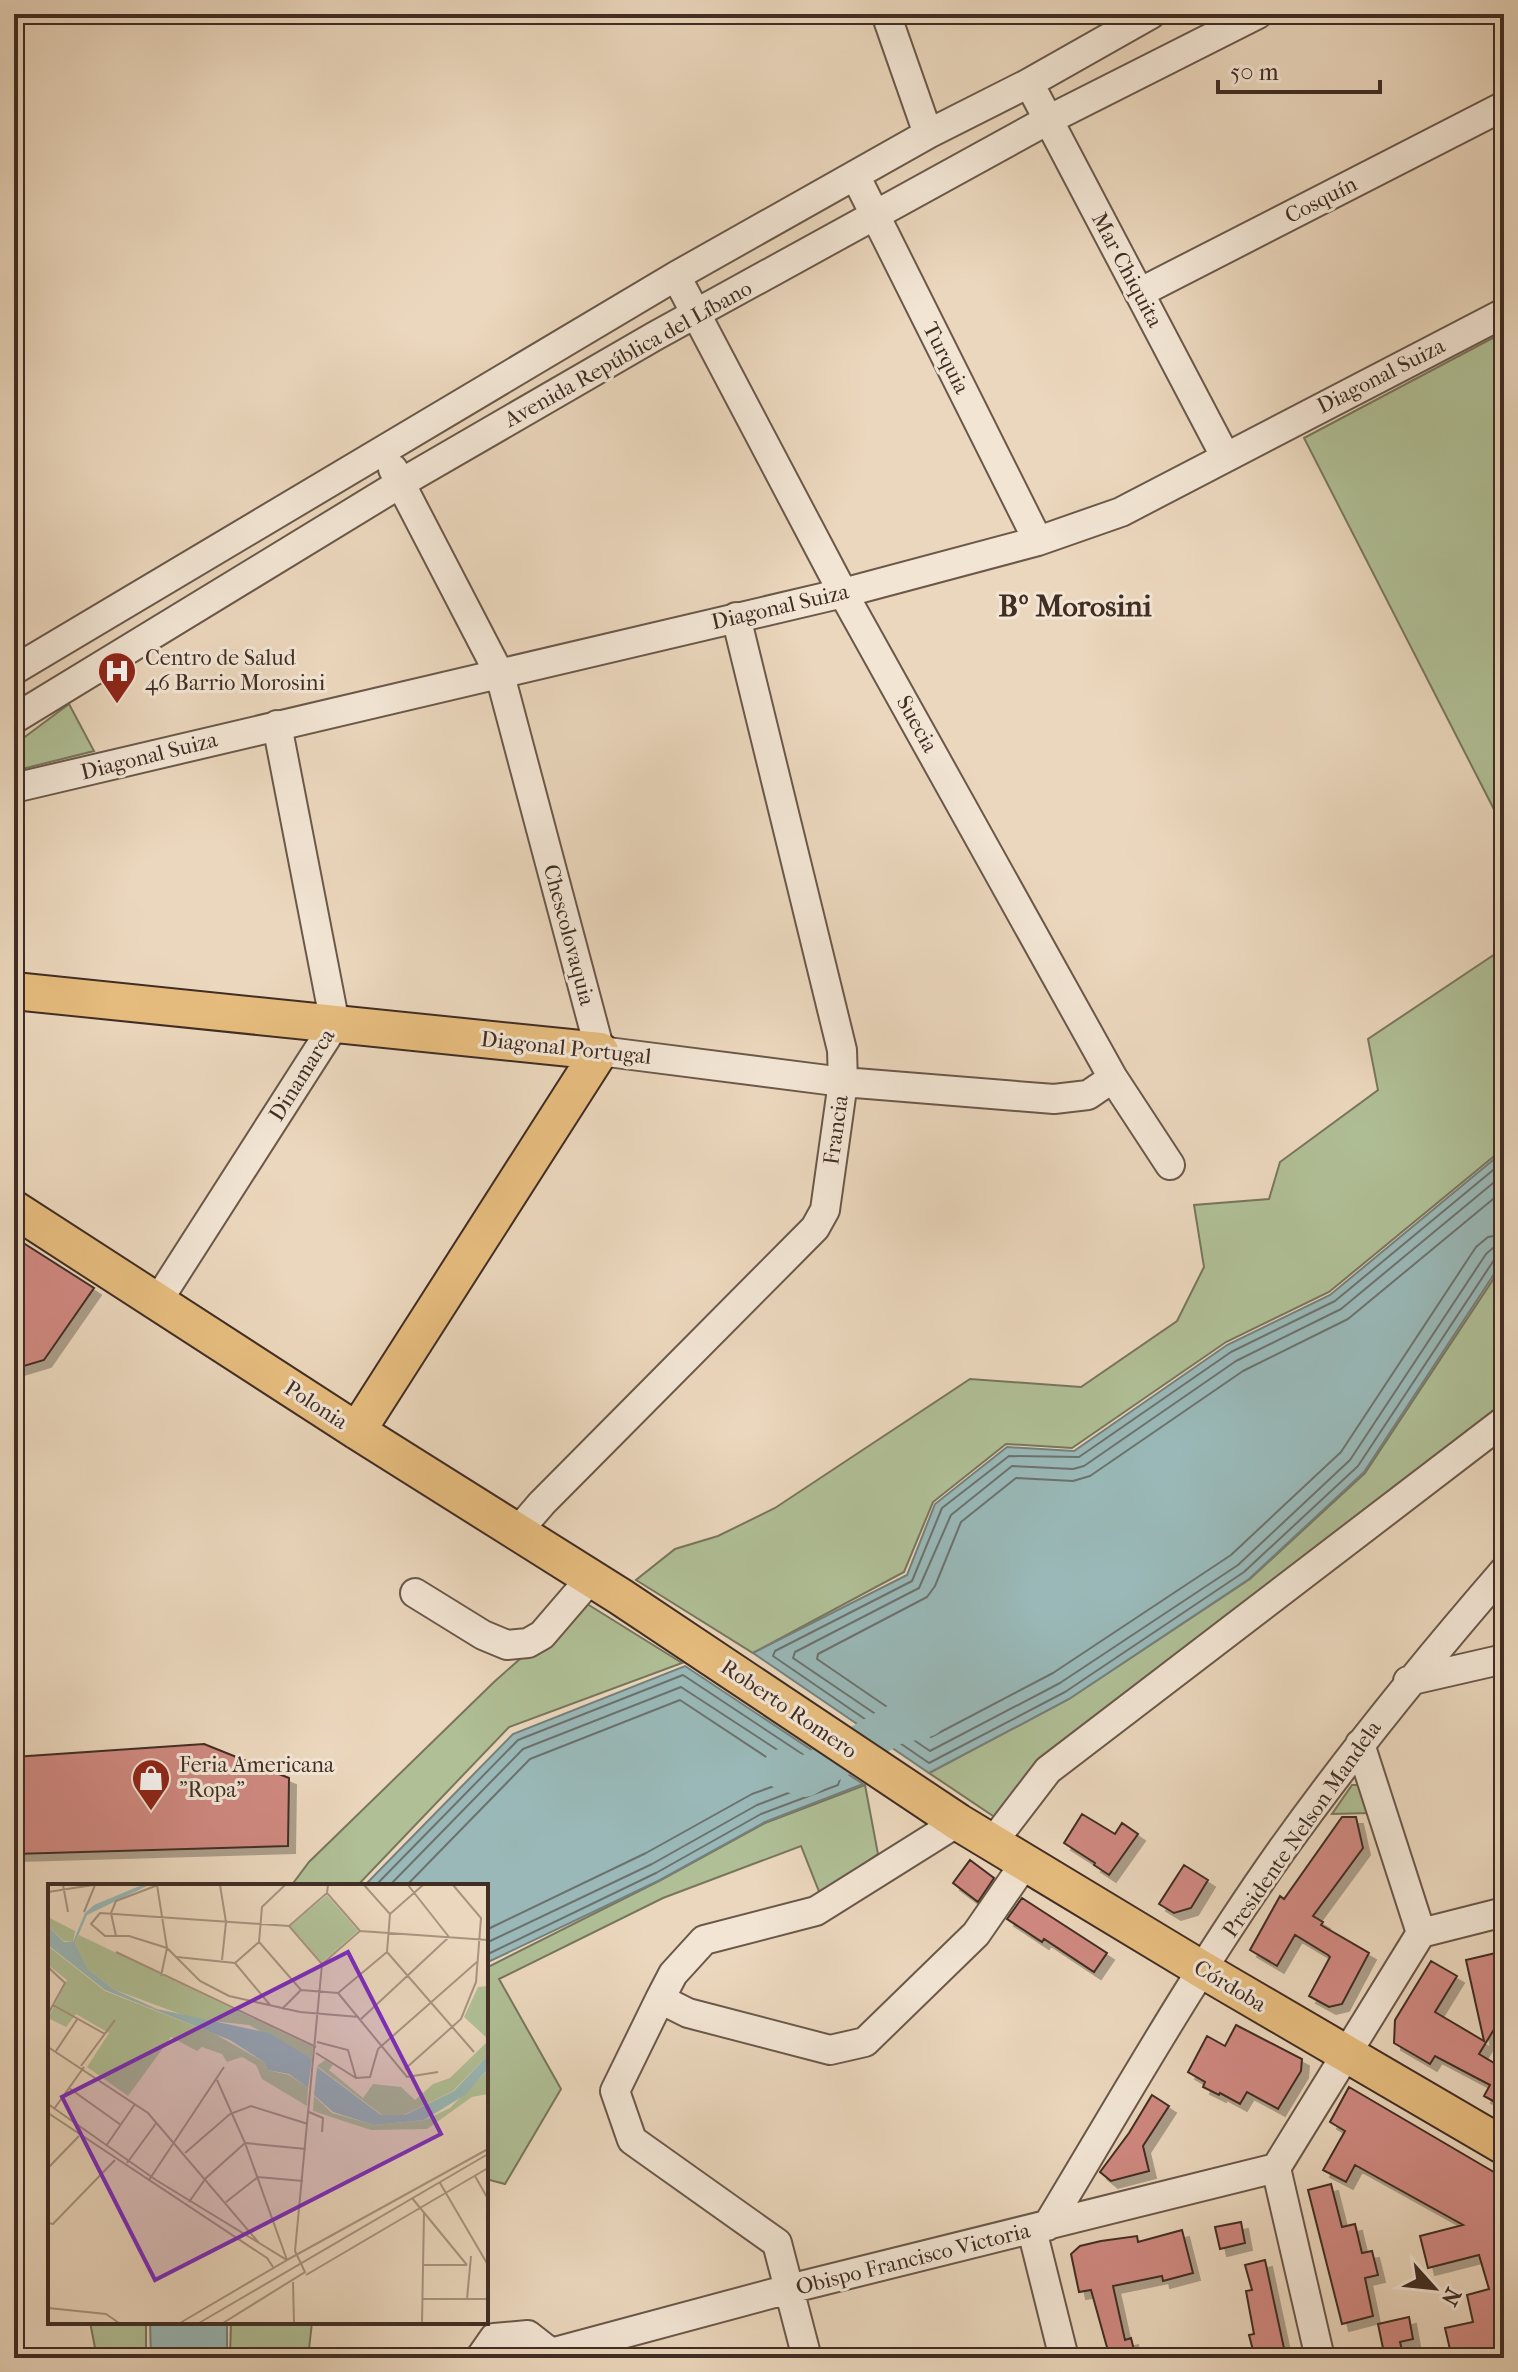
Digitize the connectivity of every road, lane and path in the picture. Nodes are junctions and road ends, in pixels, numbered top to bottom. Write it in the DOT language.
graph roads {
  1 [pos="886,14"];
  2 [pos="1151,14"];
  3 [pos="1258,14"];
  4 [pos="1029,83"];
  5 [pos="1504,106"];
  6 [pos="1048,120"];
  7 [pos="928,134"];
  8 [pos="855,175"];
  9 [pos="875,216"];
  10 [pos="676,276"];
  11 [pos="1139,293"];
  12 [pos="1504,313"];
  13 [pos="695,315"];
  14 [pos="382,450"];
  15 [pos="1225,456"];
  16 [pos="401,483"];
  17 [pos="1038,541"];
  18 [pos="843,593"];
  19 [pos="736,617"];
  20 [pos="14,670"];
  21 [pos="500,675"];
  22 [pos="14,719"];
  23 [pos="277,725"];
  24 [pos="14,788"];
  25 [pos="14,991"];
  26 [pos="335,1024"];
  27 [pos="600,1051"];
  28 [pos="1113,1078"];
  29 [pos="843,1082"];
  30 [pos="1170,1165"];
  31 [pos="14,1209"];
  32 [pos="157,1302"];
  33 [pos="1504,1421"];
  34 [pos="357,1431"];
  35 [pos="517,1532"];
  36 [pos="1504,1571"];
  37 [pos="591,1578"];
  38 [pos="415,1593"];
  39 [pos="621,1597"];
  40 [pos="1504,1659"];
  41 [pos="1408,1681"];
  42 [pos="1360,1744"];
  43 [pos="958,1822"];
  44 [pos="992,1843"];
  45 [pos="1025,1863"];
  46 [pos="1504,1912"];
  47 [pos="1421,1933"];
  48 [pos="1203,1970"];
  49 [pos="660,1999"];
  50 [pos="1346,2054"];
  51 [pos="1504,2146"];
  52 [pos="1276,2168"];
  53 [pos="1039,2228"];
  54 [pos="789,2289"];
  55 [pos="552,2355"];
  56 [pos="480,2358"];
  57 [pos="807,2358"];
  58 [pos="1064,2358"];
  59 [pos="1320,2358"];
  1 -- 7 [label="street"];
  2 -- 4 [label="street, Avenida República del Líbano"];
  3 -- 6 [label="street, Avenida República del Líbano"];
  4 -- 6 [label="street, Mar Chiquita"];
  4 -- 7 [label="street, Avenida República del Líbano"];
  5 -- 11 [label="street, Cosquín"];
  6 -- 9 [label="street, Avenida República del Líbano"];
  6 -- 11 [label="street, Mar Chiquita"];
  7 -- 8 [label="street, Avenida República del Líbano"];
  8 -- 9 [label="street, Turquia"];
  8 -- 10 [label="street, Avenida República del Líbano"];
  9 -- 13 [label="street, Avenida República del Líbano"];
  9 -- 17 [label="street, Turquia"];
  10 -- 13 [label="street, Suecia"];
  10 -- 14 [label="street, Avenida República del Líbano"];
  11 -- 15 [label="street, Mar Chiquita"];
  12 -- 15 [label="street, Diagonal Suiza"];
  13 -- 16 [label="street, Avenida República del Líbano"];
  13 -- 18 [label="street, Suecia"];
  14 -- 16 [label="street, Chescolovaquia"];
  14 -- 20 [label="street, Avenida República del Líbano"];
  15 -- 17 [label="street, Diagonal Suiza"];
  16 -- 21 [label="street, Chescolovaquia"];
  16 -- 22 [label="street, Avenida República del Líbano"];
  17 -- 18 [label="street, Diagonal Suiza"];
  18 -- 19 [label="street, Diagonal Suiza"];
  18 -- 28 [label="street, Suecia"];
  19 -- 21 [label="street, Diagonal Suiza"];
  19 -- 29 [label="street, Francia"];
  21 -- 23 [label="street, Diagonal Suiza"];
  21 -- 27 [label="street, Chescolovaquia"];
  23 -- 24 [label="street, Diagonal Suiza"];
  23 -- 26 [label="street, Dinamarca"];
  25 -- 26 [label="main road, Diagonal Portugal"];
  26 -- 27 [label="main road, Diagonal Portugal"];
  26 -- 32 [label="street, Dinamarca"];
  27 -- 29 [label="street, Diagonal Portugal"];
  27 -- 34 [label="main road"];
  28 -- 29 [label="street, Diagonal Portugal"];
  28 -- 30 [label="street, Suecia"];
  29 -- 35 [label="street, Francia"];
  31 -- 32 [label="main road, Polonia"];
  32 -- 34 [label="main road, Polonia"];
  33 -- 44 [label="street"];
  34 -- 35 [label="main road, Polonia"];
  35 -- 37 [label="main road, Polonia"];
  36 -- 41 [label="street, Presidente Nelson Mandela"];
  37 -- 38 [label="street"];
  37 -- 39 [label="main road, Polonia"];
  39 -- 43 [label="main road, Roberto Romero"];
  40 -- 41 [label="street"];
  41 -- 42 [label="street, Presidente Nelson Mandela"];
  42 -- 47 [label="street"];
  42 -- 48 [label="street, Presidente Nelson Mandela"];
  43 -- 44 [label="main road, Córdoba"];
  43 -- 49 [label="street"];
  44 -- 45 [label="main road, Córdoba"];
  45 -- 48 [label="main road, Córdoba"];
  45 -- 49 [label="street"];
  46 -- 47 [label="street"];
  47 -- 50 [label="street"];
  48 -- 50 [label="main road, Córdoba"];
  48 -- 53 [label="street, Presidente Nelson Mandela"];
  49 -- 54 [label="street"];
  50 -- 51 [label="main road, Córdoba"];
  50 -- 52 [label="street"];
  52 -- 53 [label="street, Obispo Francisco Victoria"];
  52 -- 59 [label="street"];
  53 -- 54 [label="street, Obispo Francisco Victoria"];
  53 -- 58 [label="street"];
  54 -- 55 [label="street, Obispo Francisco Victoria"];
  54 -- 57 [label="street"];
  55 -- 56 [label="street"];
}
